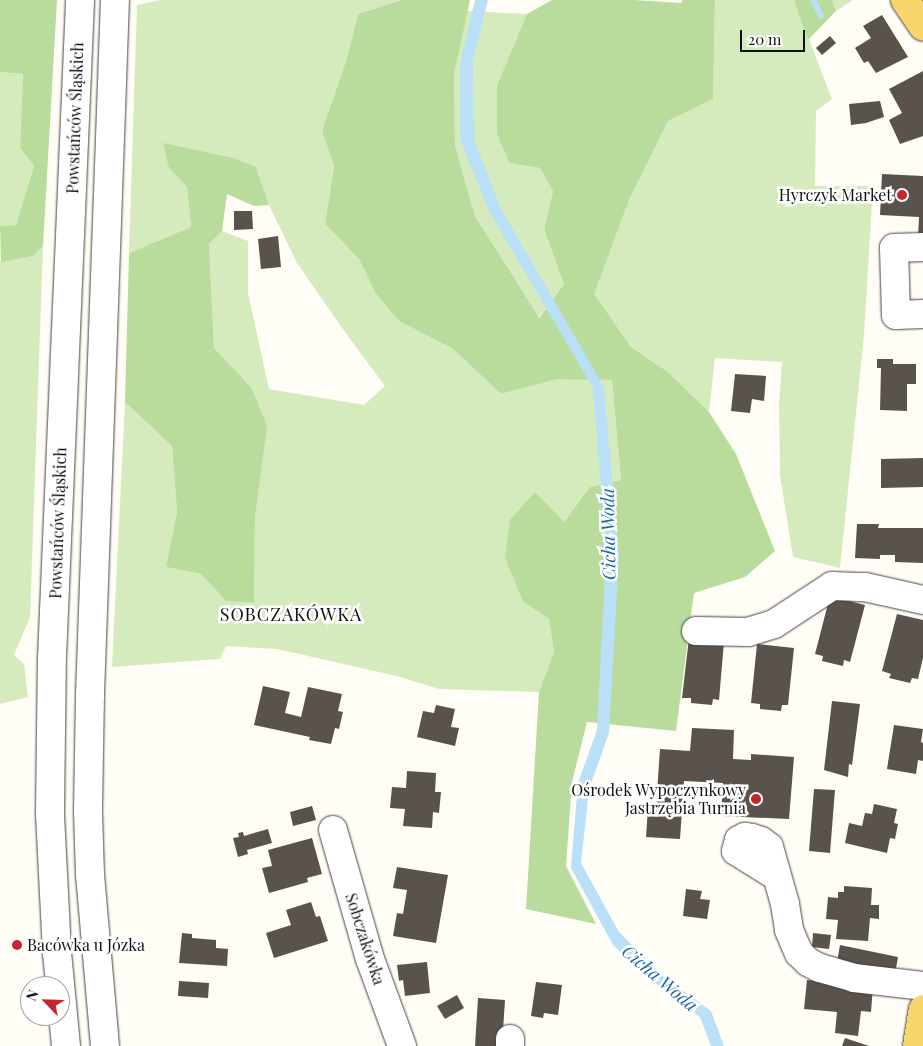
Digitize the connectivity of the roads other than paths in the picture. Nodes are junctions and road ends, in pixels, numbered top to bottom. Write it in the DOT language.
graph roads {
  1 [pos="80,0"];
  2 [pos="115,0"];
  3 [pos="905,0"];
  4 [pos="922,25"];
  5 [pos="923,247"];
  6 [pos="923,314"];
  7 [pos="923,600"];
  8 [pos="696,631"];
  9 [pos="333,830"];
  10 [pos="776,876"];
  11 [pos="923,986"];
  12 [pos="923,1009"];
  13 [pos="66,1046"];
  14 [pos="106,1046"];
  15 [pos="402,1046"];
  16 [pos="917,1046"];
  1 -- 13 [label="street, Powstańców Śląskich"];
  2 -- 14 [label="street"];
  3 -- 4 [label="main road"];
  5 -- 6 [label="street"];
  7 -- 8 [label="street"];
  9 -- 15 [label="street, Sobczakówka"];
  10 -- 11 [label="street"];
  12 -- 16 [label="main road"];
}
